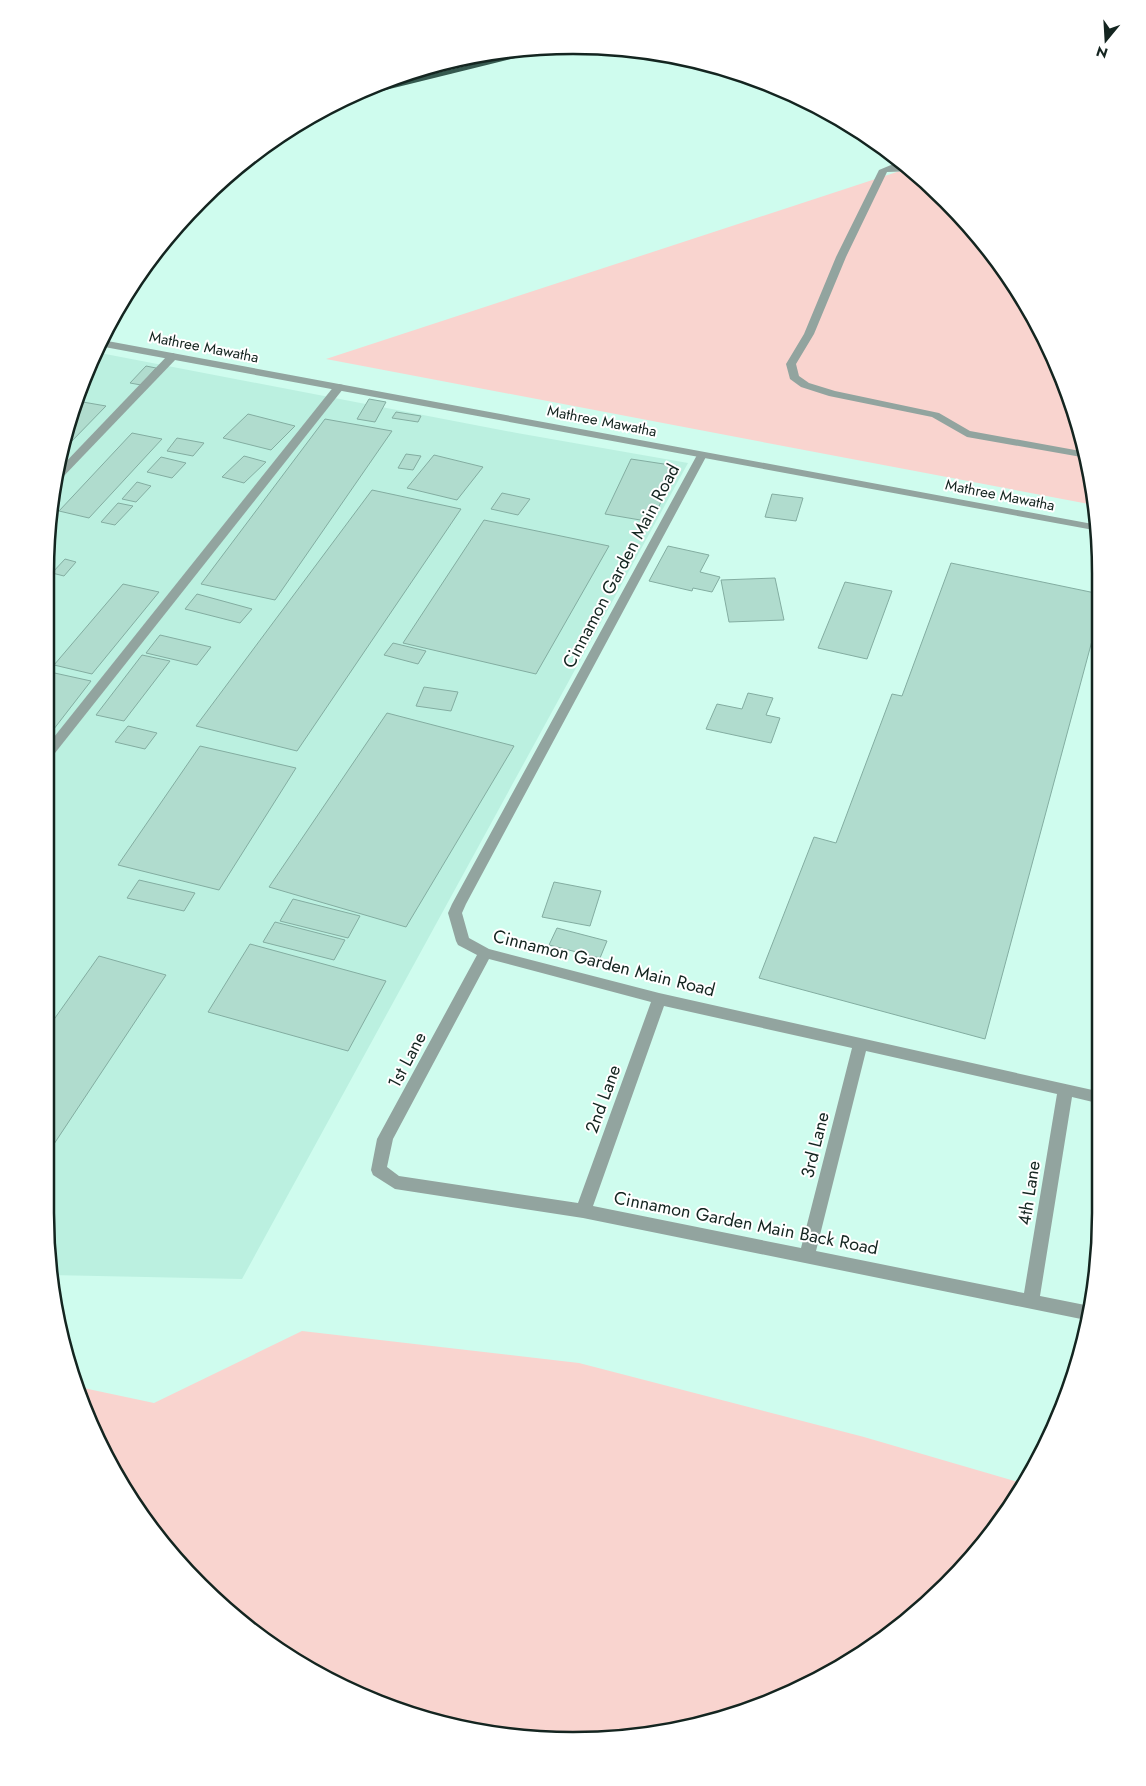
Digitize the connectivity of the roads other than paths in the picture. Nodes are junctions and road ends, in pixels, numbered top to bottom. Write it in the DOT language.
graph roads {
  1 [pos="511,58"];
  2 [pos="446,69"];
  3 [pos="448,72"];
  4 [pos="393,86"];
  5 [pos="898,168"];
  6 [pos="107,343"];
  7 [pos="173,356"];
  8 [pos="339,387"];
  9 [pos="1078,454"];
  10 [pos="702,455"];
  11 [pos="65,469"];
  12 [pos="1090,527"];
  13 [pos="54,745"];
  14 [pos="485,953"];
  15 [pos="659,999"];
  16 [pos="861,1043"];
  17 [pos="1065,1091"];
  18 [pos="1092,1096"];
  19 [pos="394,1182"];
  20 [pos="583,1212"];
  21 [pos="807,1256"];
  22 [pos="1032,1301"];
  23 [pos="1082,1312"];
  1 -- 3 [label="highway"];
  2 -- 3 [label="street"];
  3 -- 4 [label="highway"];
  5 -- 9 [label="street"];
  6 -- 7 [label="street, Mathree Mawatha"];
  7 -- 8 [label="street, Mathree Mawatha"];
  7 -- 11 [label="street"];
  8 -- 10 [label="street, Mathree Mawatha"];
  8 -- 13 [label="street"];
  10 -- 12 [label="street, Mathree Mawatha"];
  10 -- 14 [label="street, Cinnamon Garden Main Road"];
  14 -- 15 [label="street, Cinnamon Garden Main Road"];
  14 -- 19 [label="street, 1st Lane"];
  15 -- 16 [label="street, Cinnamon Garden Main Road"];
  15 -- 20 [label="street, 2nd Lane"];
  16 -- 17 [label="street, Cinnamon Garden Main Road"];
  16 -- 21 [label="street, 3rd Lane"];
  17 -- 18 [label="street, Cinnamon Garden Main Road"];
  17 -- 22 [label="street, 4th Lane"];
  19 -- 20 [label="street, Cinnamon Garden Main Back Road"];
  20 -- 21 [label="street, Cinnamon Garden Main Back Road"];
  21 -- 22 [label="street, Cinnamon Garden Main Back Road"];
  22 -- 23 [label="street, Cinnamon Garden Main Back Road"];
}
